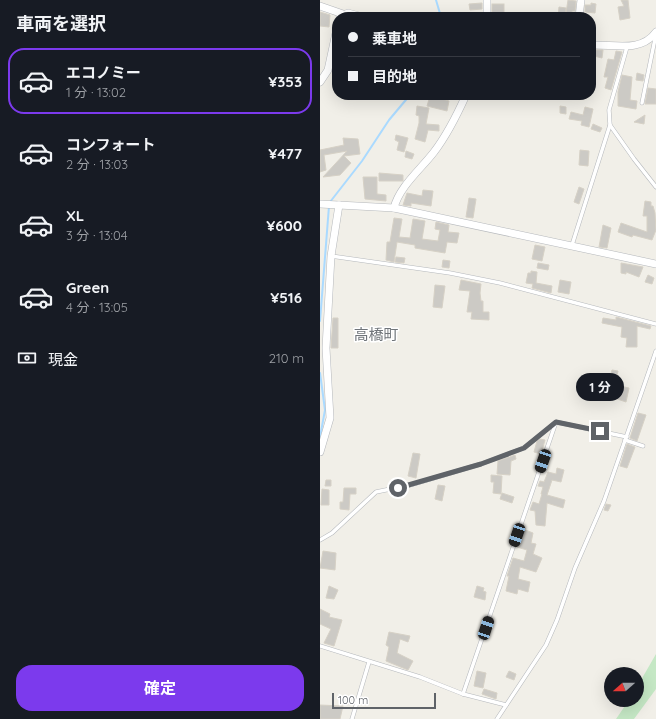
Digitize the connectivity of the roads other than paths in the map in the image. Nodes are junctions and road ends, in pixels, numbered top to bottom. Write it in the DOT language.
graph roads {
  1 [pos="487,0"];
  2 [pos="581,0"];
  3 [pos="320,6"];
  4 [pos="333,12"];
  5 [pos="487,12"];
  6 [pos="580,12"];
  7 [pos="656,32"];
  8 [pos="596,45"];
  9 [pos="627,47"];
  10 [pos="332,51"];
  11 [pos="320,82"];
  12 [pos="464,100"];
  13 [pos="642,103"];
  14 [pos="610,125"];
  15 [pos="656,187"];
  16 [pos="321,204"];
  17 [pos="337,205"];
  18 [pos="394,208"];
  19 [pos="571,247"];
  20 [pos="331,256"];
  21 [pos="656,264"];
  22 [pos="656,324"];
  23 [pos="656,351"];
  24 [pos="556,422"];
  25 [pos="626,439"];
  26 [pos="643,446"];
  27 [pos="320,452"];
  28 [pos="320,540"];
  29 [pos="320,646"];
  30 [pos="369,662"];
  31 [pos="463,694"];
  32 [pos="506,705"];
  33 [pos="352,719"];
  34 [pos="497,719"];
  1 -- 5 [label="street"];
  2 -- 6 [label="street"];
  3 -- 4 [label="street"];
  7 -- 9 [label="street"];
  7 -- 13 [label="lane"];
  8 -- 9 [label="street"];
  9 -- 14 [label="lane"];
  10 -- 11 [label="street"];
  12 -- 18 [label="street"];
  14 -- 15 [label="lane"];
  14 -- 19 [label="lane"];
  16 -- 17 [label="street"];
  17 -- 18 [label="street"];
  17 -- 20 [label="street"];
  18 -- 19 [label="street"];
  19 -- 21 [label="street"];
  20 -- 22 [label="lane"];
  20 -- 27 [label="street"];
  23 -- 25 [label="lane"];
  24 -- 25 [label="lane"];
  24 -- 28 [label="lane"];
  24 -- 31 [label="lane"];
  25 -- 26 [label="lane"];
  25 -- 32 [label="lane"];
  29 -- 30 [label="lane"];
  30 -- 31 [label="lane"];
  30 -- 33 [label="lane"];
  31 -- 32 [label="lane"];
  32 -- 34 [label="lane"];
}
